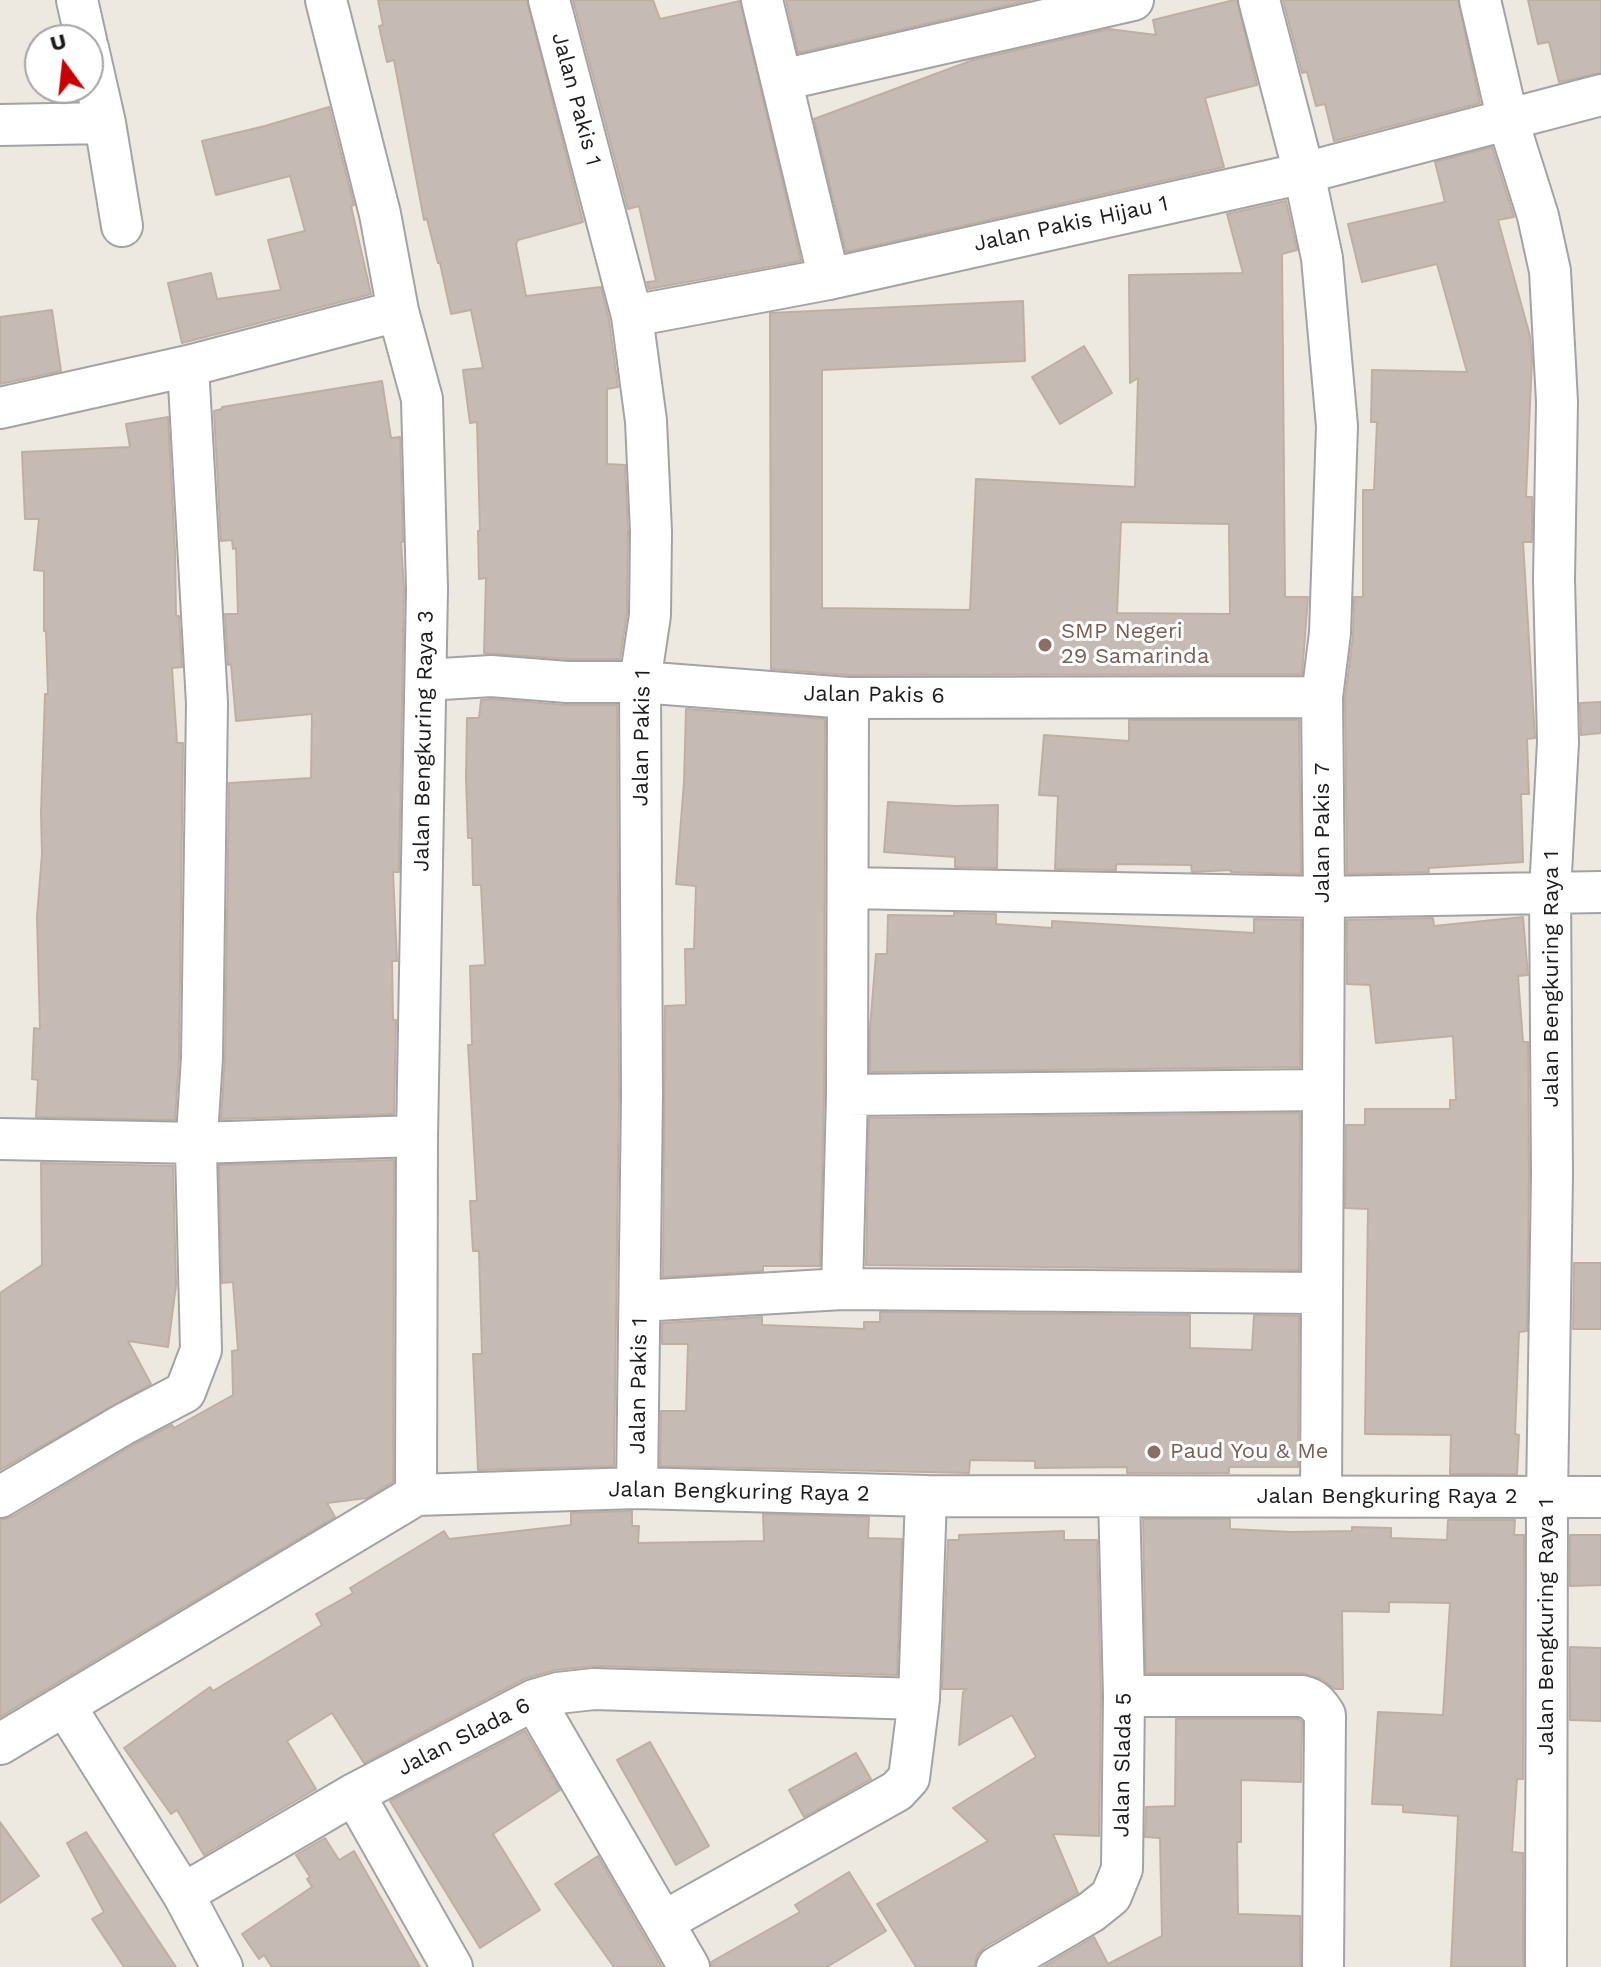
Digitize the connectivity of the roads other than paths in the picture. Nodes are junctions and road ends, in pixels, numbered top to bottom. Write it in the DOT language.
graph roads {
  1 [pos="77,0"];
  2 [pos="326,0"];
  3 [pos="549,0"];
  4 [pos="762,0"];
  5 [pos="1133,0"];
  6 [pos="1259,0"];
  7 [pos="1480,0"];
  8 [pos="82,24"];
  9 [pos="782,80"];
  10 [pos="1601,95"];
  11 [pos="101,104"];
  12 [pos="1508,121"];
  13 [pos="105,123"];
  14 [pos="0,125"];
  15 [pos="1304,173"];
  16 [pos="122,226"];
  17 [pos="829,279"];
  18 [pos="398,311"];
  19 [pos="632,316"];
  20 [pos="188,366"];
  21 [pos="0,408"];
  22 [pos="426,680"];
  23 [pos="640,682"];
  24 [pos="1322,697"];
  25 [pos="848,698"];
  26 [pos="848,888"];
  27 [pos="1550,892"];
  28 [pos="1601,892"];
  29 [pos="1324,897"];
  30 [pos="1323,1090"];
  31 [pos="847,1095"];
  32 [pos="417,1136"];
  33 [pos="0,1139"];
  34 [pos="197,1143"];
  35 [pos="842,1289"];
  36 [pos="1320,1293"];
  37 [pos="640,1301"];
  38 [pos="637,1488"];
  39 [pos="416,1495"];
  40 [pos="926,1496"];
  41 [pos="1321,1496"];
  42 [pos="0,1497"];
  43 [pos="1119,1497"];
  44 [pos="1547,1497"];
  45 [pos="1601,1497"];
  46 [pos="1124,1696"];
  47 [pos="919,1699"];
  48 [pos="534,1700"];
  49 [pos="65,1706"];
  50 [pos="0,1744"];
  51 [pos="354,1794"];
  52 [pos="183,1894"];
  53 [pos="663,1922"];
  54 [pos="222,1967"];
  55 [pos="452,1967"];
  56 [pos="689,1967"];
  57 [pos="997,1967"];
  58 [pos="1323,1967"];
  59 [pos="1546,1967"];
  1 -- 8 [label="street"];
  2 -- 18 [label="street, Jalan Bengkuring Raya 3"];
  3 -- 19 [label="street, Jalan Pakis 1"];
  4 -- 9 [label="street"];
  5 -- 9 [label="street"];
  6 -- 15 [label="street, Jalan Pakis 7"];
  7 -- 12 [label="street, Jalan Bengkuring Raya 1"];
  9 -- 17 [label="street"];
  10 -- 12 [label="street, Jalan Pakis Hijau 1"];
  11 -- 13 [label="street"];
  12 -- 15 [label="street, Jalan Pakis Hijau 1"];
  12 -- 27 [label="street, Jalan Bengkuring Raya 1"];
  13 -- 14 [label="street"];
  13 -- 16 [label="street"];
  15 -- 17 [label="street, Jalan Pakis Hijau 1"];
  15 -- 24 [label="street, Jalan Pakis 7"];
  17 -- 19 [label="street, Jalan Pakis Hijau 1"];
  18 -- 20 [label="street"];
  18 -- 22 [label="street, Jalan Bengkuring Raya 3"];
  19 -- 23 [label="street, Jalan Pakis 1"];
  20 -- 21 [label="street"];
  20 -- 34 [label="street"];
  22 -- 23 [label="street, Jalan Pakis 6"];
  22 -- 32 [label="street, Jalan Bengkuring Raya 3"];
  23 -- 25 [label="street, Jalan Pakis 6"];
  23 -- 37 [label="street, Jalan Pakis 1"];
  24 -- 25 [label="street, Jalan Pakis 6"];
  24 -- 29 [label="street, Jalan Pakis 7"];
  25 -- 26 [label="street"];
  26 -- 29 [label="street"];
  26 -- 31 [label="street"];
  27 -- 28 [label="street"];
  27 -- 29 [label="street"];
  27 -- 44 [label="street, Jalan Bengkuring Raya 1"];
  29 -- 30 [label="street, Jalan Pakis 7"];
  30 -- 31 [label="street"];
  30 -- 36 [label="street, Jalan Pakis 7"];
  31 -- 35 [label="street"];
  32 -- 34 [label="street"];
  32 -- 39 [label="street, Jalan Bengkuring Raya 3"];
  33 -- 34 [label="street"];
  34 -- 42 [label="street"];
  35 -- 36 [label="street"];
  35 -- 37 [label="street"];
  36 -- 41 [label="street, Jalan Pakis 7"];
  37 -- 38 [label="street, Jalan Pakis 1"];
  38 -- 39 [label="street, Jalan Bengkuring Raya 2"];
  38 -- 40 [label="street, Jalan Bengkuring Raya 2"];
  39 -- 49 [label="street, Jalan Bengkuring Raya 2"];
  40 -- 43 [label="street, Jalan Bengkuring Raya 2"];
  40 -- 47 [label="street"];
  41 -- 43 [label="street, Jalan Bengkuring Raya 2"];
  41 -- 44 [label="street, Jalan Bengkuring Raya 2"];
  43 -- 46 [label="street, Jalan Slada 5"];
  44 -- 45 [label="street, Jalan Bengkuring Raya 2"];
  44 -- 59 [label="street, Jalan Bengkuring Raya 1"];
  46 -- 57 [label="street, Jalan Slada 5"];
  46 -- 58 [label="street"];
  47 -- 48 [label="street, Jalan Slada 6"];
  47 -- 53 [label="street"];
  48 -- 51 [label="street, Jalan Slada 6"];
  48 -- 53 [label="street"];
  49 -- 50 [label="street, Jalan Bengkuring Raya 2"];
  49 -- 52 [label="street"];
  51 -- 52 [label="street, Jalan Slada 6"];
  51 -- 55 [label="street"];
  52 -- 54 [label="street"];
  53 -- 56 [label="street"];
}
